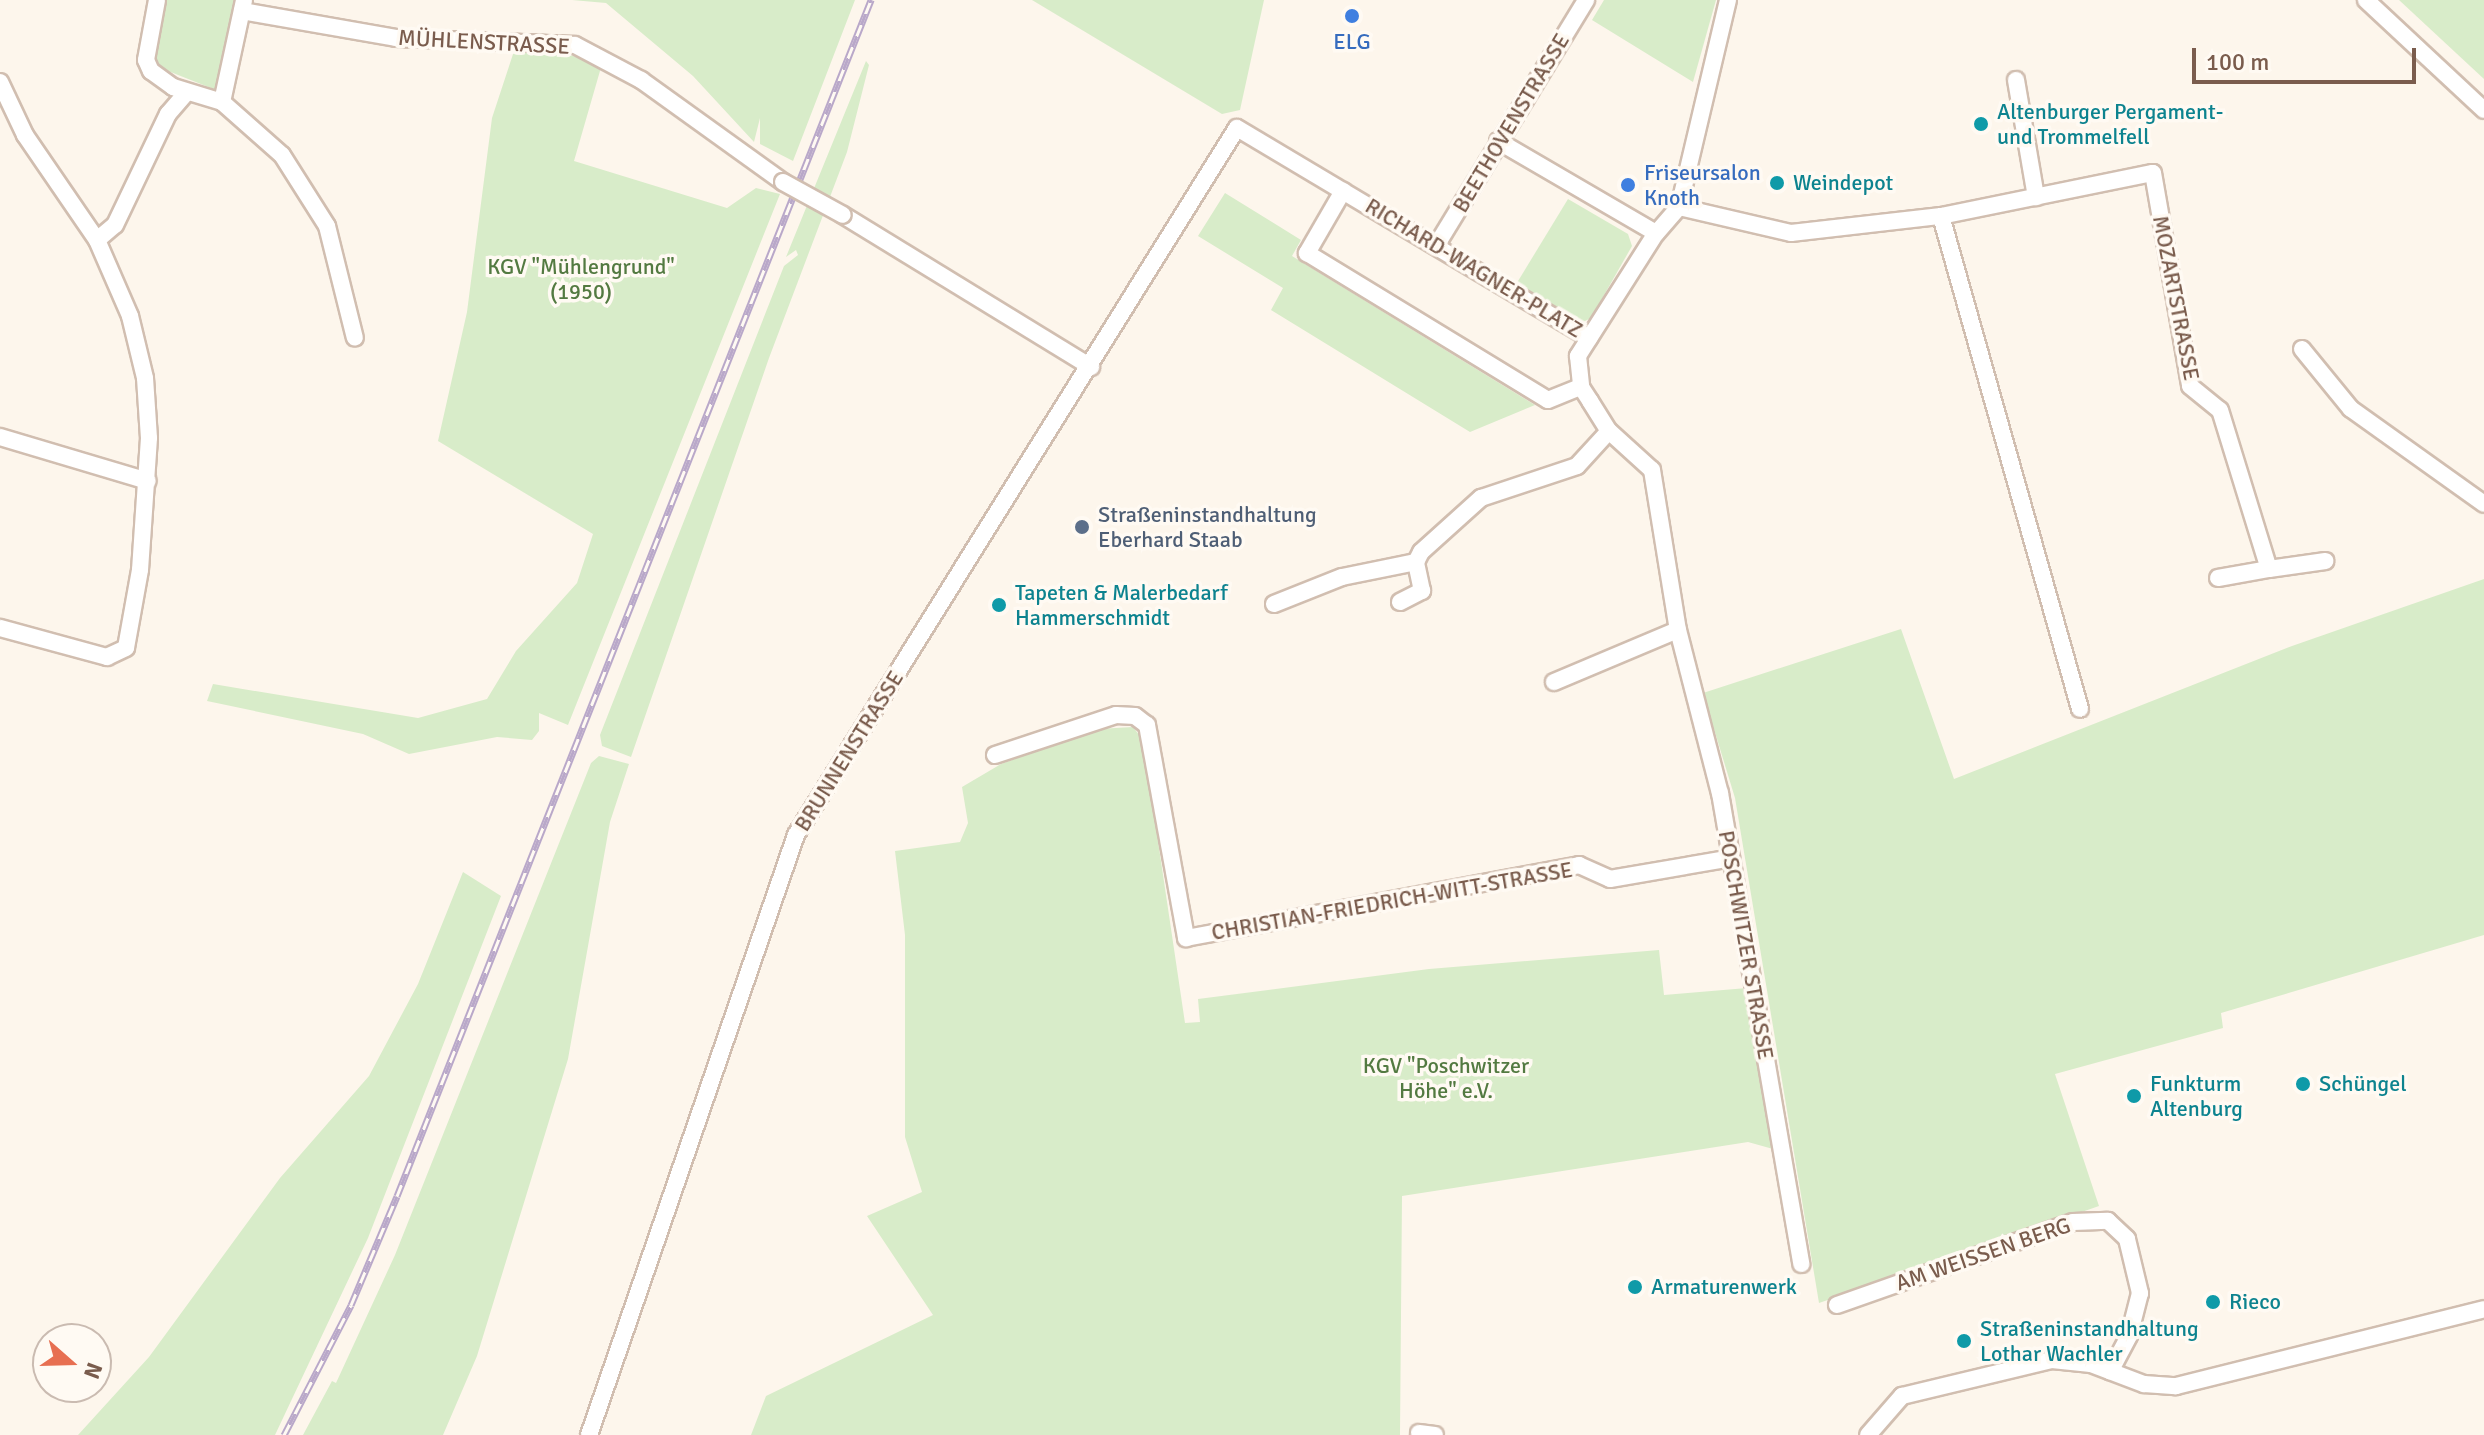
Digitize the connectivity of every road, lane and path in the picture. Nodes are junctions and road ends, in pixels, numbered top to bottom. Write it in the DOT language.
graph roads {
  1 [pos="157,0"];
  2 [pos="1586,0"];
  3 [pos="1728,0"];
  4 [pos="2366,0"];
  5 [pos="243,6"];
  6 [pos="2016,80"];
  7 [pos="0,82"];
  8 [pos="186,93"];
  9 [pos="222,102"];
  10 [pos="2484,110"];
  11 [pos="1237,128"];
  12 [pos="1498,141"];
  13 [pos="1343,191"];
  14 [pos="2036,197"];
  15 [pos="1679,207"];
  16 [pos="1941,216"];
  17 [pos="1656,233"];
  18 [pos="97,240"];
  19 [pos="1436,246"];
  20 [pos="355,338"];
  21 [pos="1589,338"];
  22 [pos="2302,349"];
  23 [pos="1091,367"];
  24 [pos="1581,387"];
  25 [pos="1609,431"];
  26 [pos="0,437"];
  27 [pos="148,481"];
  28 [pos="2484,504"];
  29 [pos="2325,561"];
  30 [pos="1416,562"];
  31 [pos="2269,569"];
  32 [pos="2218,578"];
  33 [pos="1400,602"];
  34 [pos="1274,604"];
  35 [pos="0,628"];
  36 [pos="1678,630"];
  37 [pos="1554,682"];
  38 [pos="2080,709"];
  39 [pos="995,755"];
  40 [pos="1731,858"];
  41 [pos="1801,1264"];
  42 [pos="1837,1305"];
  43 [pos="2484,1309"];
  44 [pos="2110,1371"];
  45 [pos="589,1435"];
  46 [pos="1868,1435"];
  1 -- 8 [label="street"];
  2 -- 12 [label="street, BEETHOVENSTRASSE"];
  3 -- 15 [label="street"];
  4 -- 10 [label="street"];
  5 -- 9 [label="street"];
  5 -- 23 [label="street, MÜHLENSTRASSE, bridge"];
  6 -- 14 [label="street"];
  7 -- 18 [label="street"];
  8 -- 9 [label="street"];
  8 -- 18 [label="street"];
  9 -- 20 [label="street"];
  11 -- 13 [label="street, RICHARD-WAGNER-PLATZ"];
  11 -- 23 [label="street, BRUNNENSTRASSE"];
  12 -- 17 [label="street"];
  12 -- 19 [label="street, BEETHOVENSTRASSE"];
  13 -- 19 [label="street, RICHARD-WAGNER-PLATZ"];
  13 -- 24 [label="street, RICHARD-WAGNER-PLATZ"];
  14 -- 16 [label="street, MOZARTSTRASSE"];
  14 -- 31 [label="street, MOZARTSTRASSE"];
  15 -- 16 [label="street, MOZARTSTRASSE"];
  15 -- 17 [label="street"];
  16 -- 38 [label="street"];
  17 -- 21 [label="street, RICHARD-WAGNER-PLATZ"];
  18 -- 27 [label="street"];
  19 -- 21 [label="street, RICHARD-WAGNER-PLATZ"];
  21 -- 24 [label="street"];
  22 -- 28 [label="street"];
  23 -- 45 [label="street, BRUNNENSTRASSE"];
  24 -- 25 [label="street, POSCHWITZER STRASSE"];
  25 -- 30 [label="street"];
  25 -- 36 [label="street, POSCHWITZER STRASSE"];
  26 -- 27 [label="street"];
  27 -- 35 [label="street"];
  29 -- 31 [label="street"];
  30 -- 33 [label="street"];
  30 -- 34 [label="street"];
  31 -- 32 [label="street"];
  36 -- 37 [label="street"];
  36 -- 40 [label="street, POSCHWITZER STRASSE"];
  39 -- 40 [label="street, CHRISTIAN-FRIEDRICH-WITT-STRASSE"];
  40 -- 41 [label="street, POSCHWITZER STRASSE"];
  42 -- 44 [label="street, AM WEISSEN BERG"];
  43 -- 44 [label="street"];
  44 -- 46 [label="street"];
}
